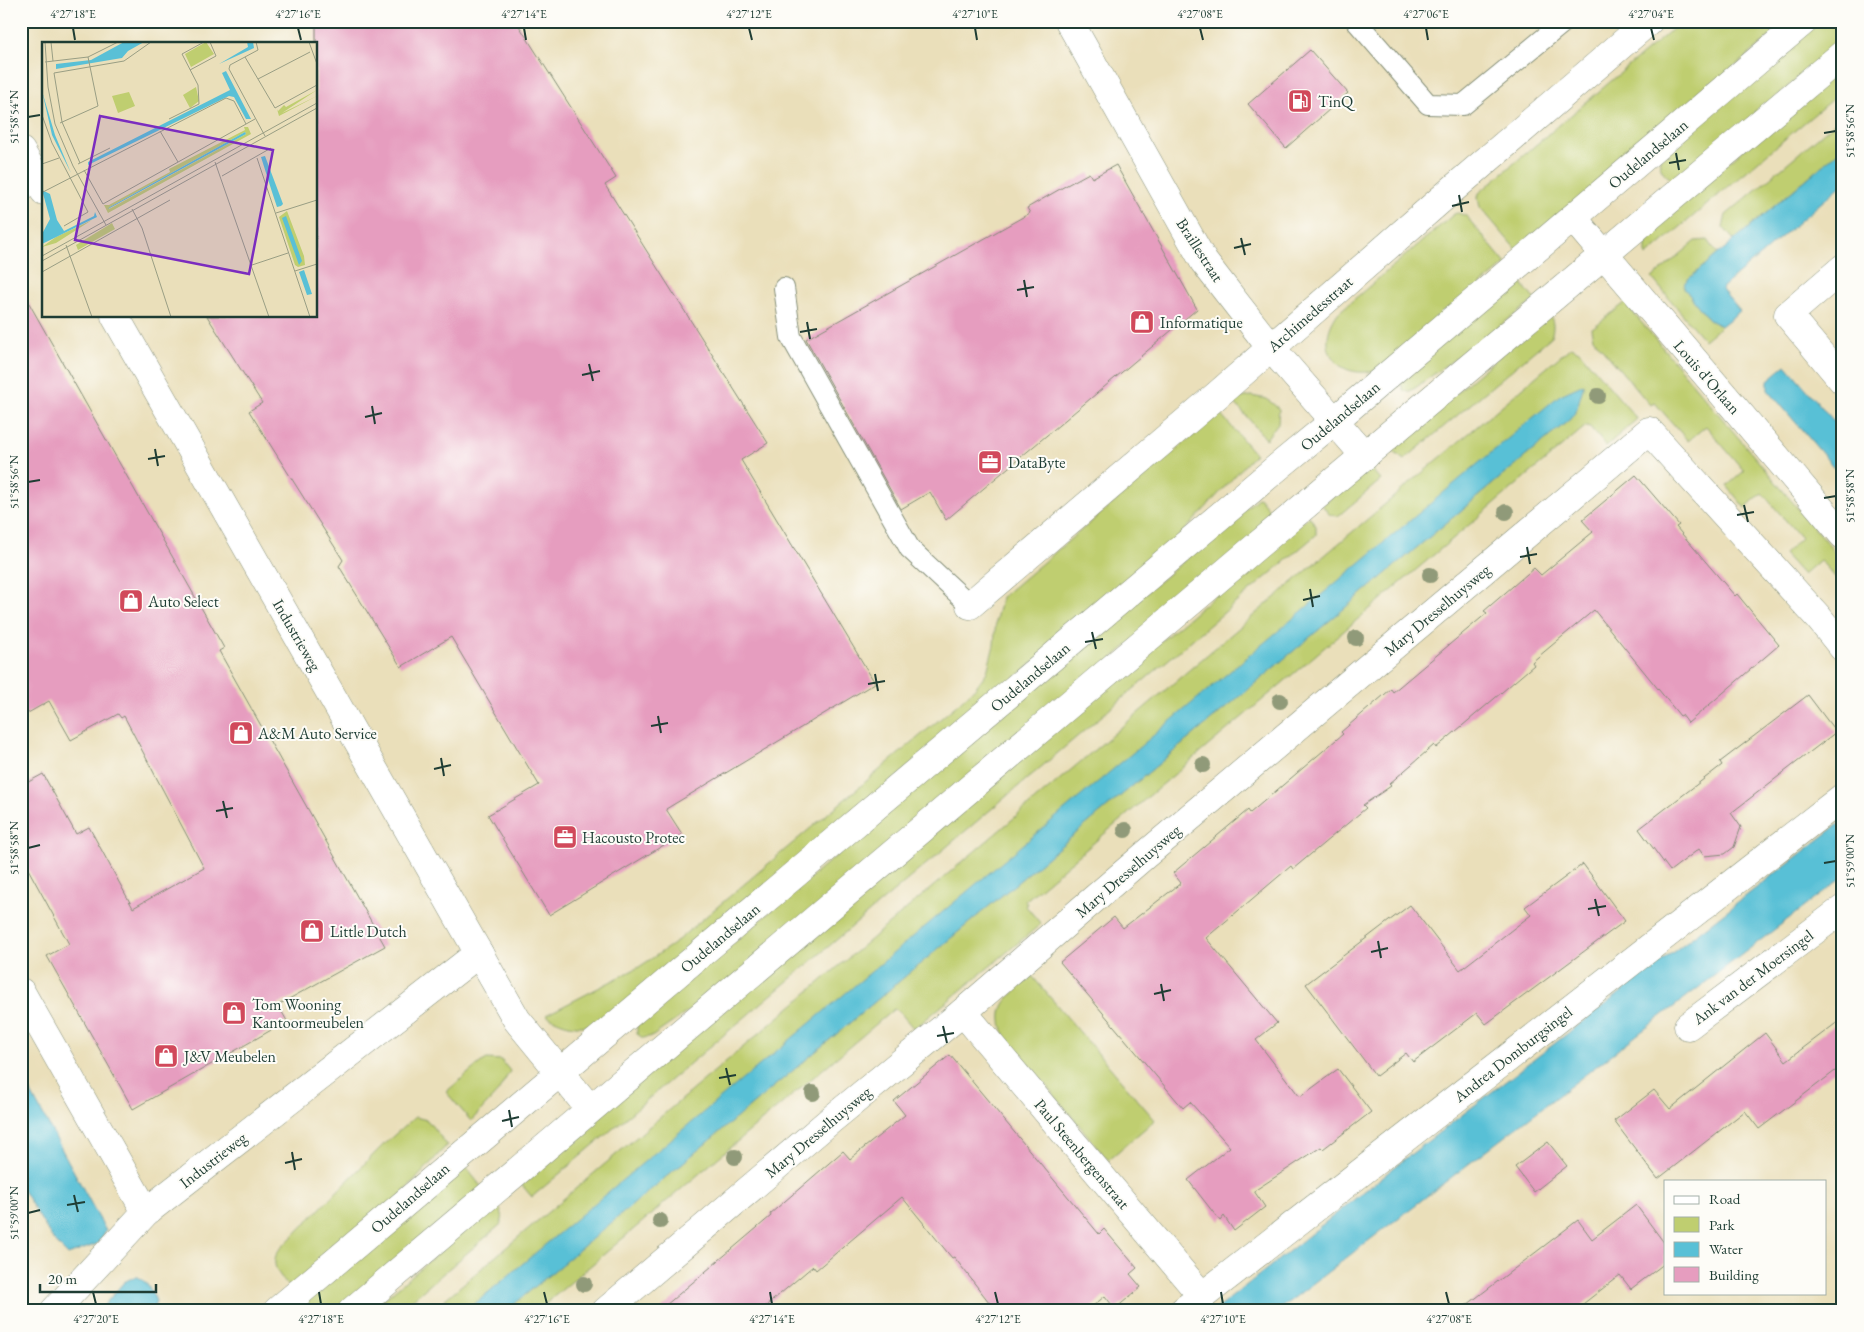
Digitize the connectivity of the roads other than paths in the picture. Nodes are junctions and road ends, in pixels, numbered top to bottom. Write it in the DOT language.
graph roads {
  1 [pos="1069,21"];
  2 [pos="1356,21"];
  3 [pos="1565,21"];
  4 [pos="1649,21"];
  5 [pos="1804,21"];
  6 [pos="1843,54"];
  7 [pos="21,151"];
  8 [pos="42,188"];
  9 [pos="1573,218"];
  10 [pos="1604,255"];
  11 [pos="1843,268"];
  12 [pos="784,288"];
  13 [pos="116,318"];
  14 [pos="1271,348"];
  15 [pos="1843,381"];
  16 [pos="1334,422"];
  17 [pos="1365,456"];
  18 [pos="1843,535"];
  19 [pos="970,605"];
  20 [pos="1843,648"];
  21 [pos="1843,797"];
  22 [pos="1843,909"];
  23 [pos="479,953"];
  24 [pos="21,992"];
  25 [pos="962,1012"];
  26 [pos="1688,1026"];
  27 [pos="560,1072"];
  28 [pos="590,1109"];
  29 [pos="146,1212"];
  30 [pos="1193,1303"];
  31 [pos="54,1311"];
  32 [pos="278,1311"];
  33 [pos="352,1311"];
  34 [pos="606,1311"];
  1 -- 14 [label="street, Braillestraat"];
  2 -- 3 [label="lane"];
  4 -- 14 [label="street, Archimedesstraat"];
  5 -- 9 [label="street, Oudelandselaan"];
  6 -- 10 [label="street"];
  7 -- 8 [label="street"];
  9 -- 10 [label="street, Louis d'Orlaan"];
  9 -- 16 [label="street, Oudelandselaan"];
  10 -- 17 [label="street"];
  10 -- 18 [label="street, Louis d'Orlaan"];
  11 -- 15 [label="street"];
  12 -- 19 [label="lane"];
  13 -- 23 [label="street, Industrieweg"];
  14 -- 16 [label="street, Braillestraat"];
  14 -- 19 [label="street, Archimedesstraat"];
  16 -- 17 [label="street, Braillestraat"];
  16 -- 27 [label="street, Oudelandselaan"];
  17 -- 28 [label="street"];
  20 -- 25 [label="street, Mary Dresselhuysweg"];
  21 -- 30 [label="street, Andrea Domburgsingel"];
  22 -- 26 [label="street, Ank van der Moersingel"];
  23 -- 27 [label="street, Industrieweg"];
  23 -- 29 [label="street, Industrieweg"];
  24 -- 29 [label="street"];
  25 -- 30 [label="street, Paul Steenbergenstraat"];
  25 -- 34 [label="street, Mary Dresselhuysweg"];
  27 -- 28 [label="street, Industrieweg"];
  27 -- 32 [label="street, Oudelandselaan"];
  28 -- 33 [label="street"];
  29 -- 31 [label="street, Industrieweg"];
}
